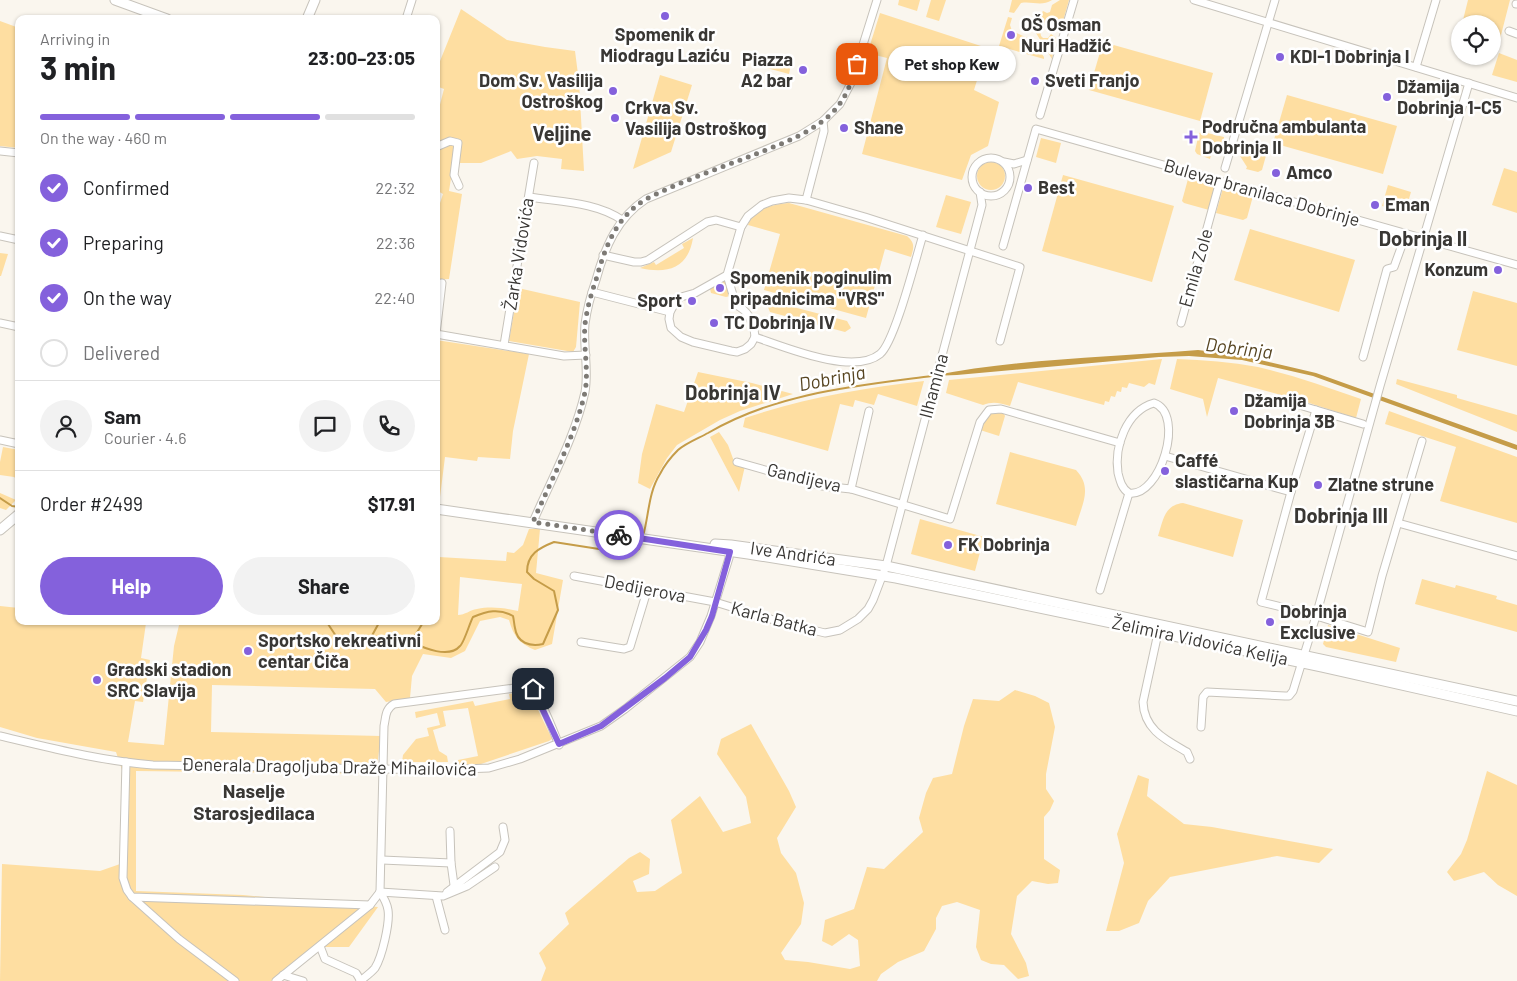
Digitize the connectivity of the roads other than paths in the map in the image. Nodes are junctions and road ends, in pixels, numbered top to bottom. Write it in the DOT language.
graph roads {
  1 [pos="115,0"];
  2 [pos="315,0"];
  3 [pos="412,0"];
  4 [pos="877,0"];
  5 [pos="1074,0"];
  6 [pos="1194,0"];
  7 [pos="1275,0"];
  8 [pos="1436,0"];
  9 [pos="156,15"];
  10 [pos="309,15"];
  11 [pos="407,15"];
  12 [pos="1269,23"];
  13 [pos="1509,31"];
  14 [pos="1517,34"];
  15 [pos="1416,66"];
  16 [pos="1469,83"];
  17 [pos="1517,98"];
  18 [pos="1040,115"];
  19 [pos="823,121"];
  20 [pos="440,145"];
  21 [pos="0,151"];
  22 [pos="15,153"];
  23 [pos="1024,161"];
  24 [pos="1004,162"];
  25 [pos="534,163"];
  26 [pos="1225,168"];
  27 [pos="1011,175"];
  28 [pos="1220,181"];
  29 [pos="459,186"];
  30 [pos="980,192"];
  31 [pos="529,196"];
  32 [pos="991,196"];
  33 [pos="806,200"];
  34 [pos="982,205"];
  35 [pos="622,220"];
  36 [pos="741,227"];
  37 [pos="1406,234"];
  38 [pos="923,235"];
  39 [pos="0,236"];
  40 [pos="15,239"];
  41 [pos="1423,239"];
  42 [pos="1003,246"];
  43 [pos="970,250"];
  44 [pos="603,254"];
  45 [pos="1517,265"];
  46 [pos="727,275"];
  47 [pos="440,284"];
  48 [pos="592,292"];
  49 [pos="440,301"];
  50 [pos="670,312"];
  51 [pos="0,323"];
  52 [pos="1181,323"];
  53 [pos="15,326"];
  54 [pos="440,335"];
  55 [pos="755,337"];
  56 [pos="1000,342"];
  57 [pos="504,345"];
  58 [pos="586,355"];
  59 [pos="1363,358"];
  60 [pos="1277,402"];
  61 [pos="1316,410"];
  62 [pos="869,411"];
  63 [pos="1362,424"];
  64 [pos="0,440"];
  65 [pos="1422,441"];
  66 [pos="15,443"];
  67 [pos="1120,443"];
  68 [pos="1165,456"];
  69 [pos="737,462"];
  70 [pos="850,489"];
  71 [pos="1291,492"];
  72 [pos="1129,493"];
  73 [pos="903,505"];
  74 [pos="440,510"];
  75 [pos="15,517"];
  76 [pos="533,522"];
  77 [pos="1398,523"];
  78 [pos="0,530"];
  79 [pos="730,548"];
  80 [pos="1517,556"];
  81 [pos="886,566"];
  82 [pos="574,576"];
  83 [pos="882,576"];
  84 [pos="1100,590"];
  85 [pos="647,591"];
  86 [pos="716,602"];
  87 [pos="1316,616"];
  88 [pos="1158,633"];
  89 [pos="581,642"];
  90 [pos="1303,659"];
  91 [pos="1517,701"];
  92 [pos="1517,711"];
  93 [pos="1200,727"];
  94 [pos="0,736"];
  95 [pos="559,744"];
  96 [pos="1190,760"];
  97 [pos="126,762"];
  98 [pos="384,769"];
  99 [pos="503,827"];
  100 [pos="450,831"];
  101 [pos="382,860"];
  102 [pos="451,863"];
  103 [pos="495,867"];
  104 [pos="454,885"];
  105 [pos="380,892"];
  106 [pos="439,896"];
  107 [pos="132,897"];
  108 [pos="370,905"];
  109 [pos="445,930"];
  110 [pos="320,946"];
  111 [pos="283,975"];
  112 [pos="235,981"];
  113 [pos="276,981"];
  114 [pos="303,981"];
  115 [pos="360,981"];
  1 -- 9 [label="main road"];
  2 -- 10 [label="main road"];
  3 -- 11 [label="street"];
  4 -- 19 [label="street"];
  5 -- 18 [label="street"];
  6 -- 12 [label="street"];
  7 -- 12 [label="street"];
  8 -- 15 [label="street"];
  12 -- 15 [label="street"];
  12 -- 26 [label="street"];
  13 -- 14 [label="street"];
  15 -- 16 [label="street"];
  16 -- 17 [label="street"];
  16 -- 41 [label="street"];
  19 -- 33 [label="street"];
  19 -- 35 [label="street"];
  20 -- 29 [label="street"];
  21 -- 22 [label="street"];
  23 -- 24 [label="street"];
  23 -- 27 [label="street"];
  23 -- 28 [label="street, Bulevar branilaca Dobrinje"];
  23 -- 42 [label="street"];
  24 -- 27 [label="street"];
  24 -- 30 [label="street"];
  25 -- 31 [label="street, Žarka Vidovića"];
  27 -- 32 [label="street"];
  28 -- 37 [label="street, Bulevar branilaca Dobrinje"];
  28 -- 52 [label="street, Emila Zole"];
  30 -- 32 [label="street"];
  30 -- 34 [label="street, Ilhamina"];
  31 -- 35 [label="street"];
  31 -- 57 [label="street, Žarka Vidovića"];
  32 -- 34 [label="street"];
  33 -- 36 [label="street"];
  33 -- 38 [label="street"];
  34 -- 43 [label="street, Ilhamina"];
  35 -- 44 [label="street"];
  36 -- 44 [label="street"];
  36 -- 46 [label="street"];
  37 -- 41 [label="street, Bulevar branilaca Dobrinje"];
  37 -- 59 [label="street"];
  38 -- 43 [label="street"];
  38 -- 55 [label="street"];
  39 -- 40 [label="street"];
  41 -- 45 [label="street, Bulevar branilaca Dobrinje"];
  41 -- 87 [label="street"];
  43 -- 56 [label="street"];
  43 -- 73 [label="street, Ilhamina"];
  44 -- 48 [label="street"];
  46 -- 50 [label="street"];
  46 -- 55 [label="street"];
  47 -- 49 [label="street"];
  48 -- 50 [label="street"];
  48 -- 58 [label="street"];
  50 -- 55 [label="street"];
  51 -- 53 [label="street"];
  54 -- 57 [label="street"];
  57 -- 58 [label="street"];
  58 -- 76 [label="street"];
  60 -- 61 [label="street"];
  61 -- 63 [label="street"];
  61 -- 71 [label="street"];
  62 -- 70 [label="street, Gandijeva"];
  64 -- 66 [label="street"];
  65 -- 77 [label="street"];
  67 -- 68 [label="street"];
  67 -- 72 [label="street"];
  67 -- 73 [label="street"];
  68 -- 71 [label="street"];
  68 -- 72 [label="street"];
  69 -- 70 [label="street, Gandijeva"];
  70 -- 73 [label="street"];
  71 -- 87 [label="street"];
  72 -- 84 [label="street"];
  73 -- 81 [label="street, Ilhamina"];
  74 -- 76 [label="main road, Ive Andrića"];
  75 -- 78 [label="main road"];
  76 -- 79 [label="main road, Ive Andrića"];
  77 -- 80 [label="street"];
  77 -- 87 [label="street"];
  79 -- 81 [label="main road, Ive Andrića"];
  79 -- 83 [label="main road, Ive Andrića"];
  79 -- 86 [label="street, Đenerala Dragoljuba Draže Mihailovića"];
  81 -- 83 [label="street, Karla Batka"];
  81 -- 90 [label="main road, Želimira Vidovića Kelija"];
  82 -- 85 [label="street, Dedijerova"];
  83 -- 86 [label="street, Karla Batka"];
  83 -- 88 [label="main road, Želimira Vidovića Kelija"];
  85 -- 86 [label="street, Dedijerova"];
  85 -- 89 [label="street"];
  86 -- 95 [label="street, Đenerala Dragoljuba Draže Mihailovića"];
  87 -- 90 [label="street"];
  88 -- 90 [label="main road, Želimira Vidovića Kelija"];
  88 -- 96 [label="street"];
  90 -- 91 [label="main road, Želimira Vidovića Kelija"];
  90 -- 92 [label="main road, Želimira Vidovića Kelija"];
  90 -- 93 [label="street"];
  94 -- 97 [label="street, Đenerala Dragoljuba Draže Mihailovića"];
  95 -- 98 [label="street, Đenerala Dragoljuba Draže Mihailovića"];
  95 -- 98 [label="street"];
  97 -- 98 [label="street, Đenerala Dragoljuba Draže Mihailovića"];
  97 -- 107 [label="street"];
  98 -- 101 [label="street"];
  99 -- 104 [label="street"];
  100 -- 102 [label="street"];
  101 -- 102 [label="street"];
  101 -- 105 [label="street"];
  102 -- 104 [label="street"];
  103 -- 106 [label="street"];
  104 -- 106 [label="street"];
  105 -- 106 [label="street"];
  105 -- 108 [label="street"];
  105 -- 115 [label="street"];
  106 -- 109 [label="street"];
  107 -- 108 [label="street"];
  107 -- 112 [label="street"];
  108 -- 110 [label="street"];
  110 -- 111 [label="street"];
  110 -- 115 [label="street"];
  111 -- 113 [label="street"];
  111 -- 114 [label="street"];
}
